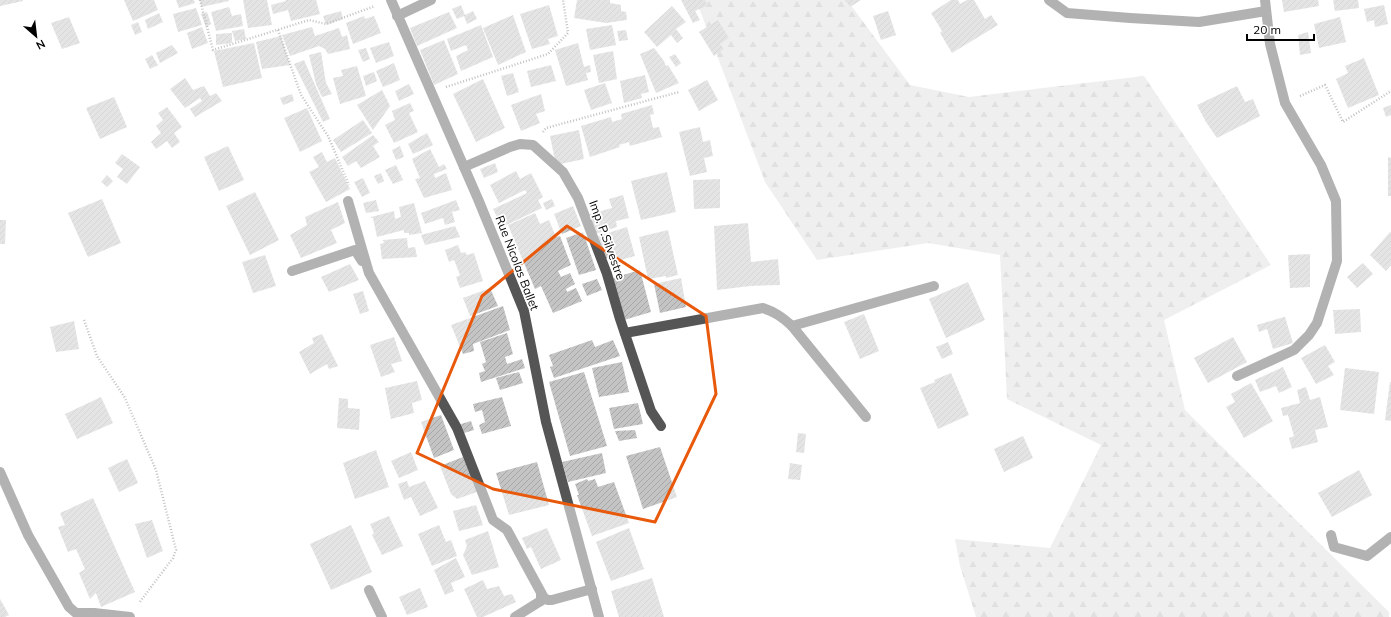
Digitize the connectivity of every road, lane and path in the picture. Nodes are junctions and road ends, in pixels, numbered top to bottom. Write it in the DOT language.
graph roads {
  1 [pos="200,0"];
  2 [pos="391,0"];
  3 [pos="431,0"];
  4 [pos="563,0"];
  5 [pos="1049,0"];
  6 [pos="1264,0"];
  7 [pos="1266,11"];
  8 [pos="398,16"];
  9 [pos="278,30"];
  10 [pos="1391,91"];
  11 [pos="430,92"];
  12 [pos="679,92"];
  13 [pos="1285,103"];
  14 [pos="532,145"];
  15 [pos="464,168"];
  16 [pos="348,201"];
  17 [pos="292,271"];
  18 [pos="369,273"];
  19 [pos="934,286"];
  20 [pos="84,320"];
  21 [pos="792,326"];
  22 [pos="625,333"];
  23 [pos="1237,376"];
  24 [pos="866,417"];
  25 [pos="661,426"];
  26 [pos="0,472"];
  27 [pos="1331,536"];
  28 [pos="1391,537"];
  29 [pos="592,589"];
  30 [pos="370,590"];
  31 [pos="541,593"];
  32 [pos="129,616"];
  33 [pos="382,617"];
  34 [pos="515,617"];
  35 [pos="599,617"];
  1 -- 9 [label="path"];
  2 -- 8 [label="street, Rue Nicolas Ballet"];
  2 -- 9 [label="path"];
  3 -- 8 [label="street"];
  4 -- 11 [label="path"];
  5 -- 7 [label="street"];
  6 -- 7 [label="street"];
  7 -- 13 [label="street"];
  8 -- 11 [label="street, Rue Nicolas Ballet"];
  9 -- 16 [label="path"];
  10 -- 13 [label="path"];
  11 -- 15 [label="street, Rue Nicolas Ballet"];
  12 -- 14 [label="path"];
  13 -- 23 [label="street"];
  14 -- 15 [label="street"];
  14 -- 22 [label="street, Imp. P.Silvestre"];
  15 -- 29 [label="street, Rue Nicolas Ballet"];
  16 -- 18 [label="street"];
  17 -- 18 [label="street"];
  18 -- 31 [label="street"];
  19 -- 21 [label="street"];
  20 -- 32 [label="path"];
  21 -- 22 [label="street"];
  21 -- 24 [label="street"];
  22 -- 25 [label="street, Imp. P.Silvestre"];
  26 -- 32 [label="street"];
  27 -- 28 [label="street"];
  29 -- 31 [label="street"];
  29 -- 35 [label="street, Rue Nicolas Ballet"];
  30 -- 33 [label="street"];
  31 -- 34 [label="street"];
}
